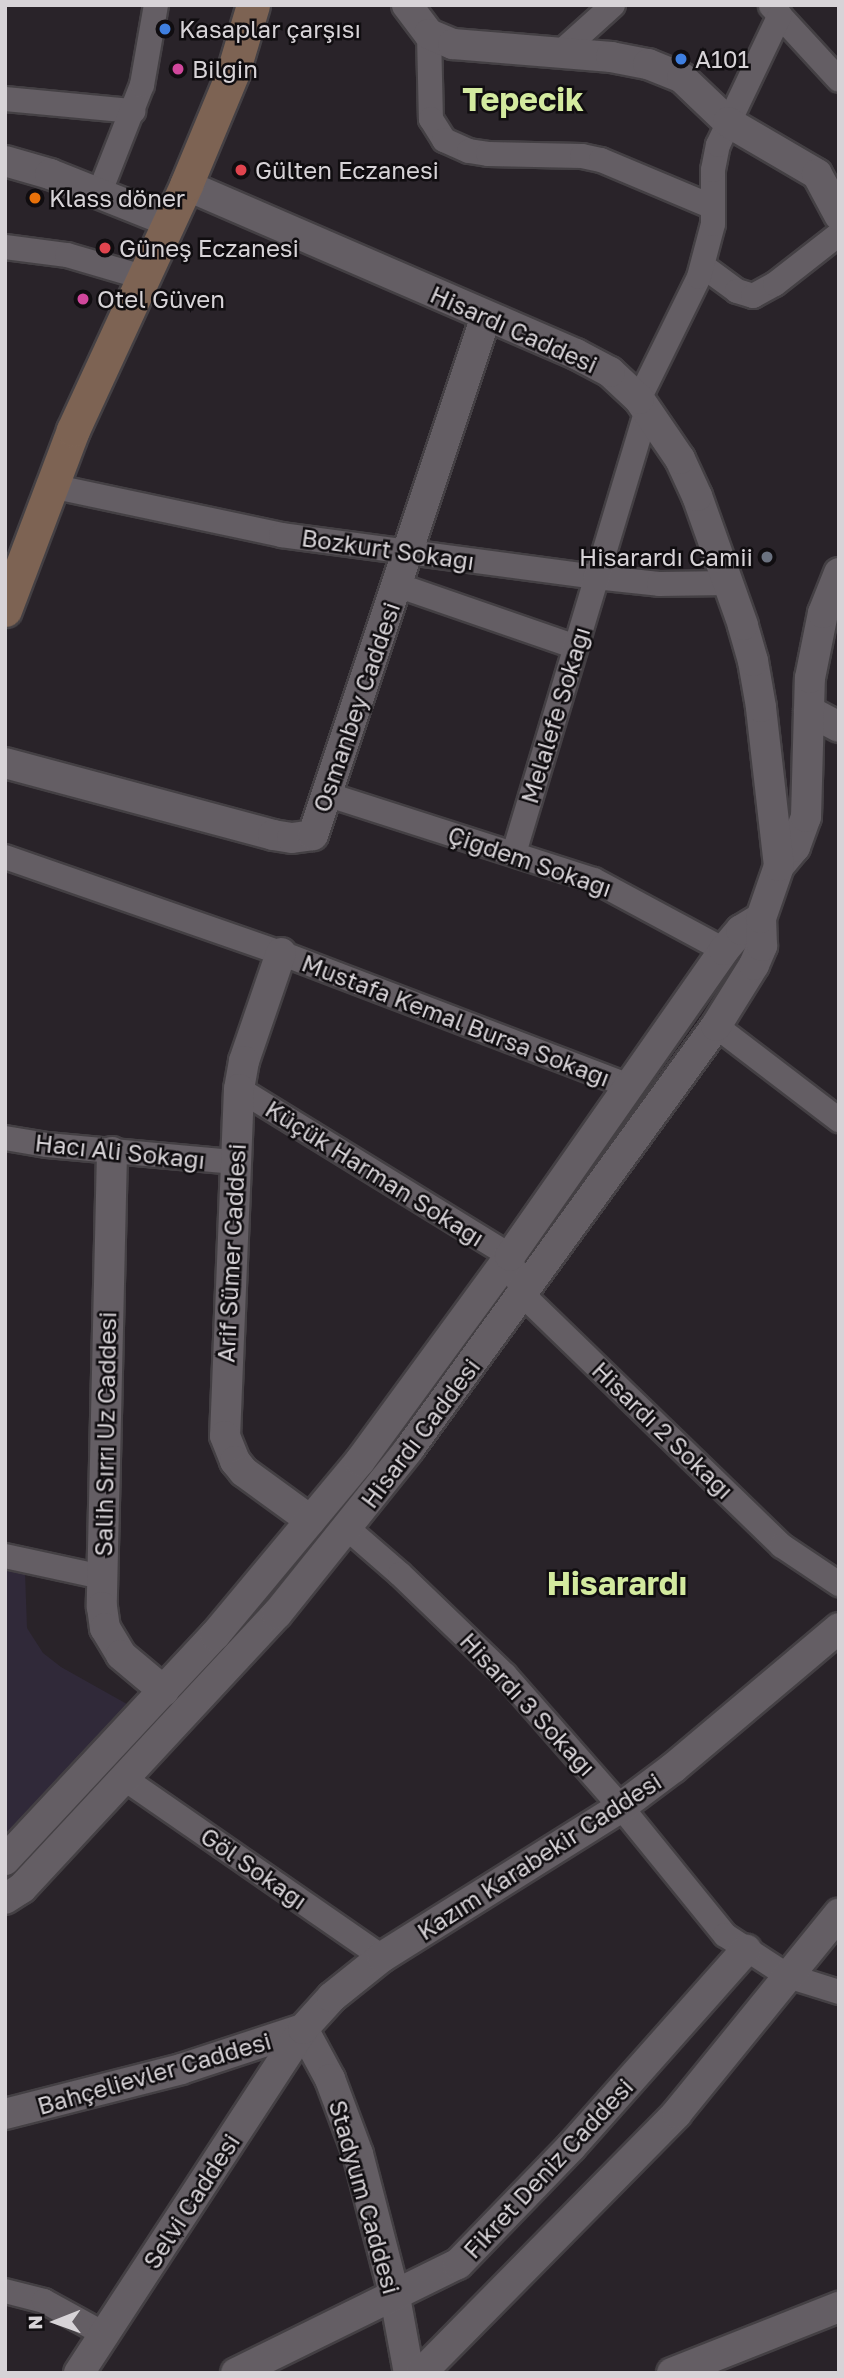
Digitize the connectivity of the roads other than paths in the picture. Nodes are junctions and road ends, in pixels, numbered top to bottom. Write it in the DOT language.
graph roads {
  1 [pos="156,5"];
  2 [pos="253,5"];
  3 [pos="407,5"];
  4 [pos="613,5"];
  5 [pos="775,10"];
  6 [pos="429,34"];
  7 [pos="561,52"];
  8 [pos="839,80"];
  9 [pos="5,99"];
  10 [pos="134,111"];
  11 [pos="728,122"];
  12 [pos="5,161"];
  13 [pos="186,185"];
  14 [pos="99,194"];
  15 [pos="713,207"];
  16 [pos="839,215"];
  17 [pos="168,221"];
  18 [pos="839,234"];
  19 [pos="5,247"];
  20 [pos="703,266"];
  21 [pos="142,277"];
  22 [pos="486,316"];
  23 [pos="643,405"];
  24 [pos="51,486"];
  25 [pos="408,552"];
  26 [pos="839,573"];
  27 [pos="595,577"];
  28 [pos="728,583"];
  29 [pos="397,585"];
  30 [pos="8,591"];
  31 [pos="831,603"];
  32 [pos="576,646"];
  33 [pos="809,711"];
  34 [pos="839,727"];
  35 [pos="5,763"];
  36 [pos="326,794"];
  37 [pos="514,853"];
  38 [pos="5,857"];
  39 [pos="779,866"];
  40 [pos="761,918"];
  41 [pos="724,950"];
  42 [pos="281,953"];
  43 [pos="716,1026"];
  44 [pos="630,1086"];
  45 [pos="239,1089"];
  46 [pos="839,1120"];
  47 [pos="5,1139"];
  48 [pos="111,1152"];
  49 [pos="235,1162"];
  50 [pos="510,1256"];
  51 [pos="522,1294"];
  52 [pos="310,1520"];
  53 [pos="347,1528"];
  54 [pos="5,1556"];
  55 [pos="102,1577"];
  56 [pos="839,1584"];
  57 [pos="839,1628"];
  58 [pos="164,1691"];
  59 [pos="125,1779"];
  60 [pos="621,1807"];
  61 [pos="5,1860"];
  62 [pos="5,1899"];
  63 [pos="839,1914"];
  64 [pos="746,1950"];
  65 [pos="382,1957"];
  66 [pos="788,1976"];
  67 [pos="839,1992"];
  68 [pos="303,2029"];
  69 [pos="5,2114"];
  70 [pos="5,2291"];
  71 [pos="395,2297"];
  72 [pos="839,2307"];
  73 [pos="104,2334"];
  74 [pos="79,2373"];
  75 [pos="236,2373"];
  76 [pos="409,2373"];
  77 [pos="421,2373"];
  78 [pos="673,2373"];
  1 -- 10 [label="street"];
  2 -- 13 [label="main road"];
  3 -- 6 [label="street"];
  4 -- 7 [label="street"];
  5 -- 8 [label="street"];
  5 -- 11 [label="street, Melalefe Sokağı"];
  6 -- 7 [label="street"];
  6 -- 15 [label="street"];
  7 -- 11 [label="street"];
  9 -- 10 [label="street"];
  10 -- 14 [label="street"];
  11 -- 15 [label="street, Melalefe Sokağı"];
  11 -- 16 [label="street"];
  12 -- 14 [label="street"];
  13 -- 17 [label="main road"];
  13 -- 22 [label="street, Hisardı Caddesi"];
  14 -- 17 [label="street"];
  15 -- 20 [label="street, Melalefe Sokağı"];
  17 -- 21 [label="main road"];
  18 -- 20 [label="street"];
  19 -- 21 [label="street"];
  20 -- 23 [label="street, Melalefe Sokağı"];
  21 -- 24 [label="main road"];
  22 -- 23 [label="street, Hisardı Caddesi"];
  22 -- 25 [label="street, Osmanbey Caddesi"];
  23 -- 27 [label="street, Melalefe Sokağı"];
  23 -- 28 [label="street, Hisardı Caddesi"];
  24 -- 25 [label="street, Bozkurt Sokağı"];
  24 -- 30 [label="main road"];
  25 -- 27 [label="street, Bozkurt Sokağı"];
  25 -- 29 [label="street, Osmanbey Caddesi"];
  26 -- 31 [label="street"];
  27 -- 28 [label="street, Bozkurt Sokağı"];
  27 -- 32 [label="street, Melalefe Sokağı"];
  28 -- 39 [label="street, Hisardı Caddesi"];
  29 -- 32 [label="street"];
  29 -- 36 [label="street, Osmanbey Caddesi"];
  31 -- 33 [label="street"];
  32 -- 37 [label="street, Melalefe Sokağı"];
  33 -- 34 [label="street"];
  33 -- 39 [label="street"];
  35 -- 36 [label="street, Osmanbey Caddesi"];
  36 -- 37 [label="street, Çiğdem Sokağı"];
  37 -- 41 [label="street, Çiğdem Sokağı"];
  38 -- 42 [label="street, Mustafa Kemal Bursa Sokağı"];
  39 -- 40 [label="street, Hisardı Caddesi"];
  40 -- 41 [label="street, Hisardı Caddesi"];
  40 -- 43 [label="street, Hisardı Caddesi"];
  41 -- 44 [label="street, Hisardı Caddesi"];
  42 -- 44 [label="street, Mustafa Kemal Bursa Sokağı"];
  42 -- 45 [label="street, Arif Sümer Caddesi"];
  43 -- 46 [label="street"];
  43 -- 51 [label="street, Hisardı Caddesi"];
  44 -- 50 [label="street, Hisardı Caddesi"];
  45 -- 49 [label="street, Arif Sümer Caddesi"];
  45 -- 50 [label="street, Küçük Harman Sokağı"];
  47 -- 48 [label="street, Hacı Ali Sokağı"];
  48 -- 49 [label="street, Hacı Ali Sokağı"];
  48 -- 55 [label="street, Salih Sırrı Uz Caddesi"];
  49 -- 52 [label="street, Arif Sümer Caddesi"];
  50 -- 51 [label="street, Hisardı 2 Sokağı"];
  50 -- 52 [label="street, Hisardı Caddesi"];
  51 -- 53 [label="street, Hisardı Caddesi"];
  51 -- 56 [label="street, Hisardı 2 Sokağı"];
  52 -- 58 [label="street, Hisardı Caddesi"];
  53 -- 59 [label="street, Hisardı Caddesi"];
  53 -- 60 [label="street, Hisardı 3 Sokağı"];
  54 -- 55 [label="street"];
  55 -- 58 [label="street, Salih Sırrı Uz Caddesi"];
  57 -- 60 [label="street, Kazım Karabekir Caddesi"];
  58 -- 61 [label="street, Hisardı Caddesi"];
  59 -- 62 [label="street, Hisardı Caddesi"];
  59 -- 65 [label="street, Göl Sokağı"];
  60 -- 64 [label="street, Hisardı 3 Sokağı"];
  60 -- 65 [label="street, Kazım Karabekir Caddesi"];
  63 -- 66 [label="street, Fikret Deniz Caddesi"];
  64 -- 66 [label="street, Hisardı 3 Sokağı"];
  64 -- 71 [label="street, Fikret Deniz Caddesi"];
  65 -- 68 [label="street, Kazım Karabekir Caddesi"];
  66 -- 67 [label="street, Hisardı 3 Sokağı"];
  66 -- 77 [label="street, Fikret Deniz Caddesi"];
  68 -- 69 [label="street, Bahçelievler Caddesi"];
  68 -- 71 [label="street, Stadyum Caddesi"];
  68 -- 73 [label="street, Selvi Caddesi"];
  70 -- 73 [label="street"];
  71 -- 75 [label="street, Fikret Deniz Caddesi"];
  71 -- 76 [label="street, Stadyum Caddesi"];
  72 -- 78 [label="street"];
  73 -- 74 [label="street, Selvi Caddesi"];
}
